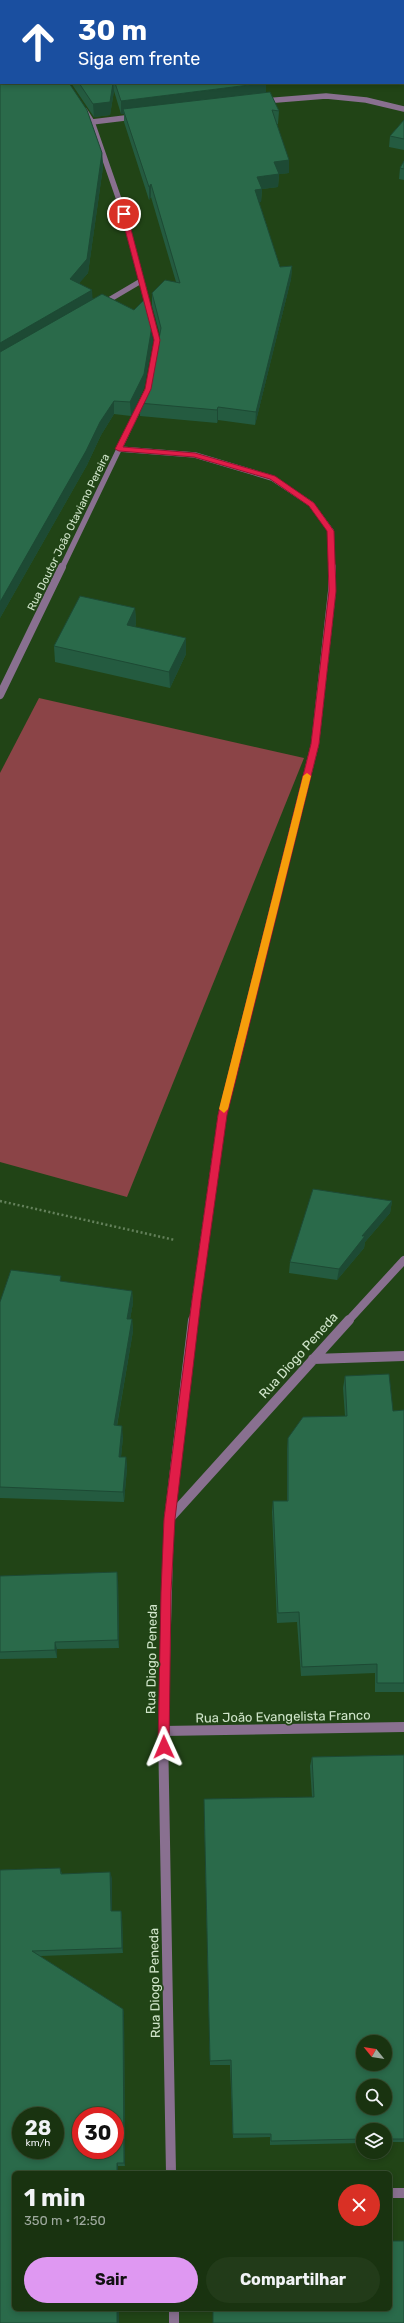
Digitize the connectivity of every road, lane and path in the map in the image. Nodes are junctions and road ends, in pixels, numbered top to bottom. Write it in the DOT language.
graph roads {
  1 [pos="79,102"];
  2 [pos="256,102"];
  3 [pos="404,109"];
  4 [pos="139,116"];
  5 [pos="92,122"];
  6 [pos="141,281"];
  7 [pos="94,308"];
  8 [pos="119,449"];
  9 [pos="0,696"];
  10 [pos="0,1201"];
  11 [pos="205,1247"];
  12 [pos="404,1260"];
  13 [pos="404,1356"];
  14 [pos="314,1359"];
  15 [pos="169,1519"];
  16 [pos="404,1727"];
  17 [pos="163,1731"];
  18 [pos="171,2171"];
  19 [pos="392,2193"];
  20 [pos="404,2193"];
  21 [pos="174,2311"];
  22 [pos="174,2323"];
  1 -- 5 [label="street, Rua Doutor João Otaviano Pereira"];
  2 -- 3 [label="street"];
  4 -- 5 [label="street"];
  5 -- 6 [label="street, Rua Doutor João Otaviano Pereira"];
  6 -- 7 [label="street"];
  6 -- 8 [label="street, Rua Doutor João Otaviano Pereira"];
  8 -- 9 [label="street, Rua Doutor João Otaviano Pereira"];
  8 -- 11 [label="street"];
  10 -- 11 [label="path"];
  11 -- 15 [label="street"];
  12 -- 14 [label="street, Rua Diogo Peneda"];
  13 -- 14 [label="street"];
  14 -- 15 [label="street, Rua Diogo Peneda"];
  15 -- 17 [label="street, Rua Diogo Peneda"];
  16 -- 17 [label="street, Rua João Evangelista Franco"];
  17 -- 18 [label="street, Rua Diogo Peneda"];
  19 -- 20 [label="street"];
  21 -- 22 [label="street"];
}
